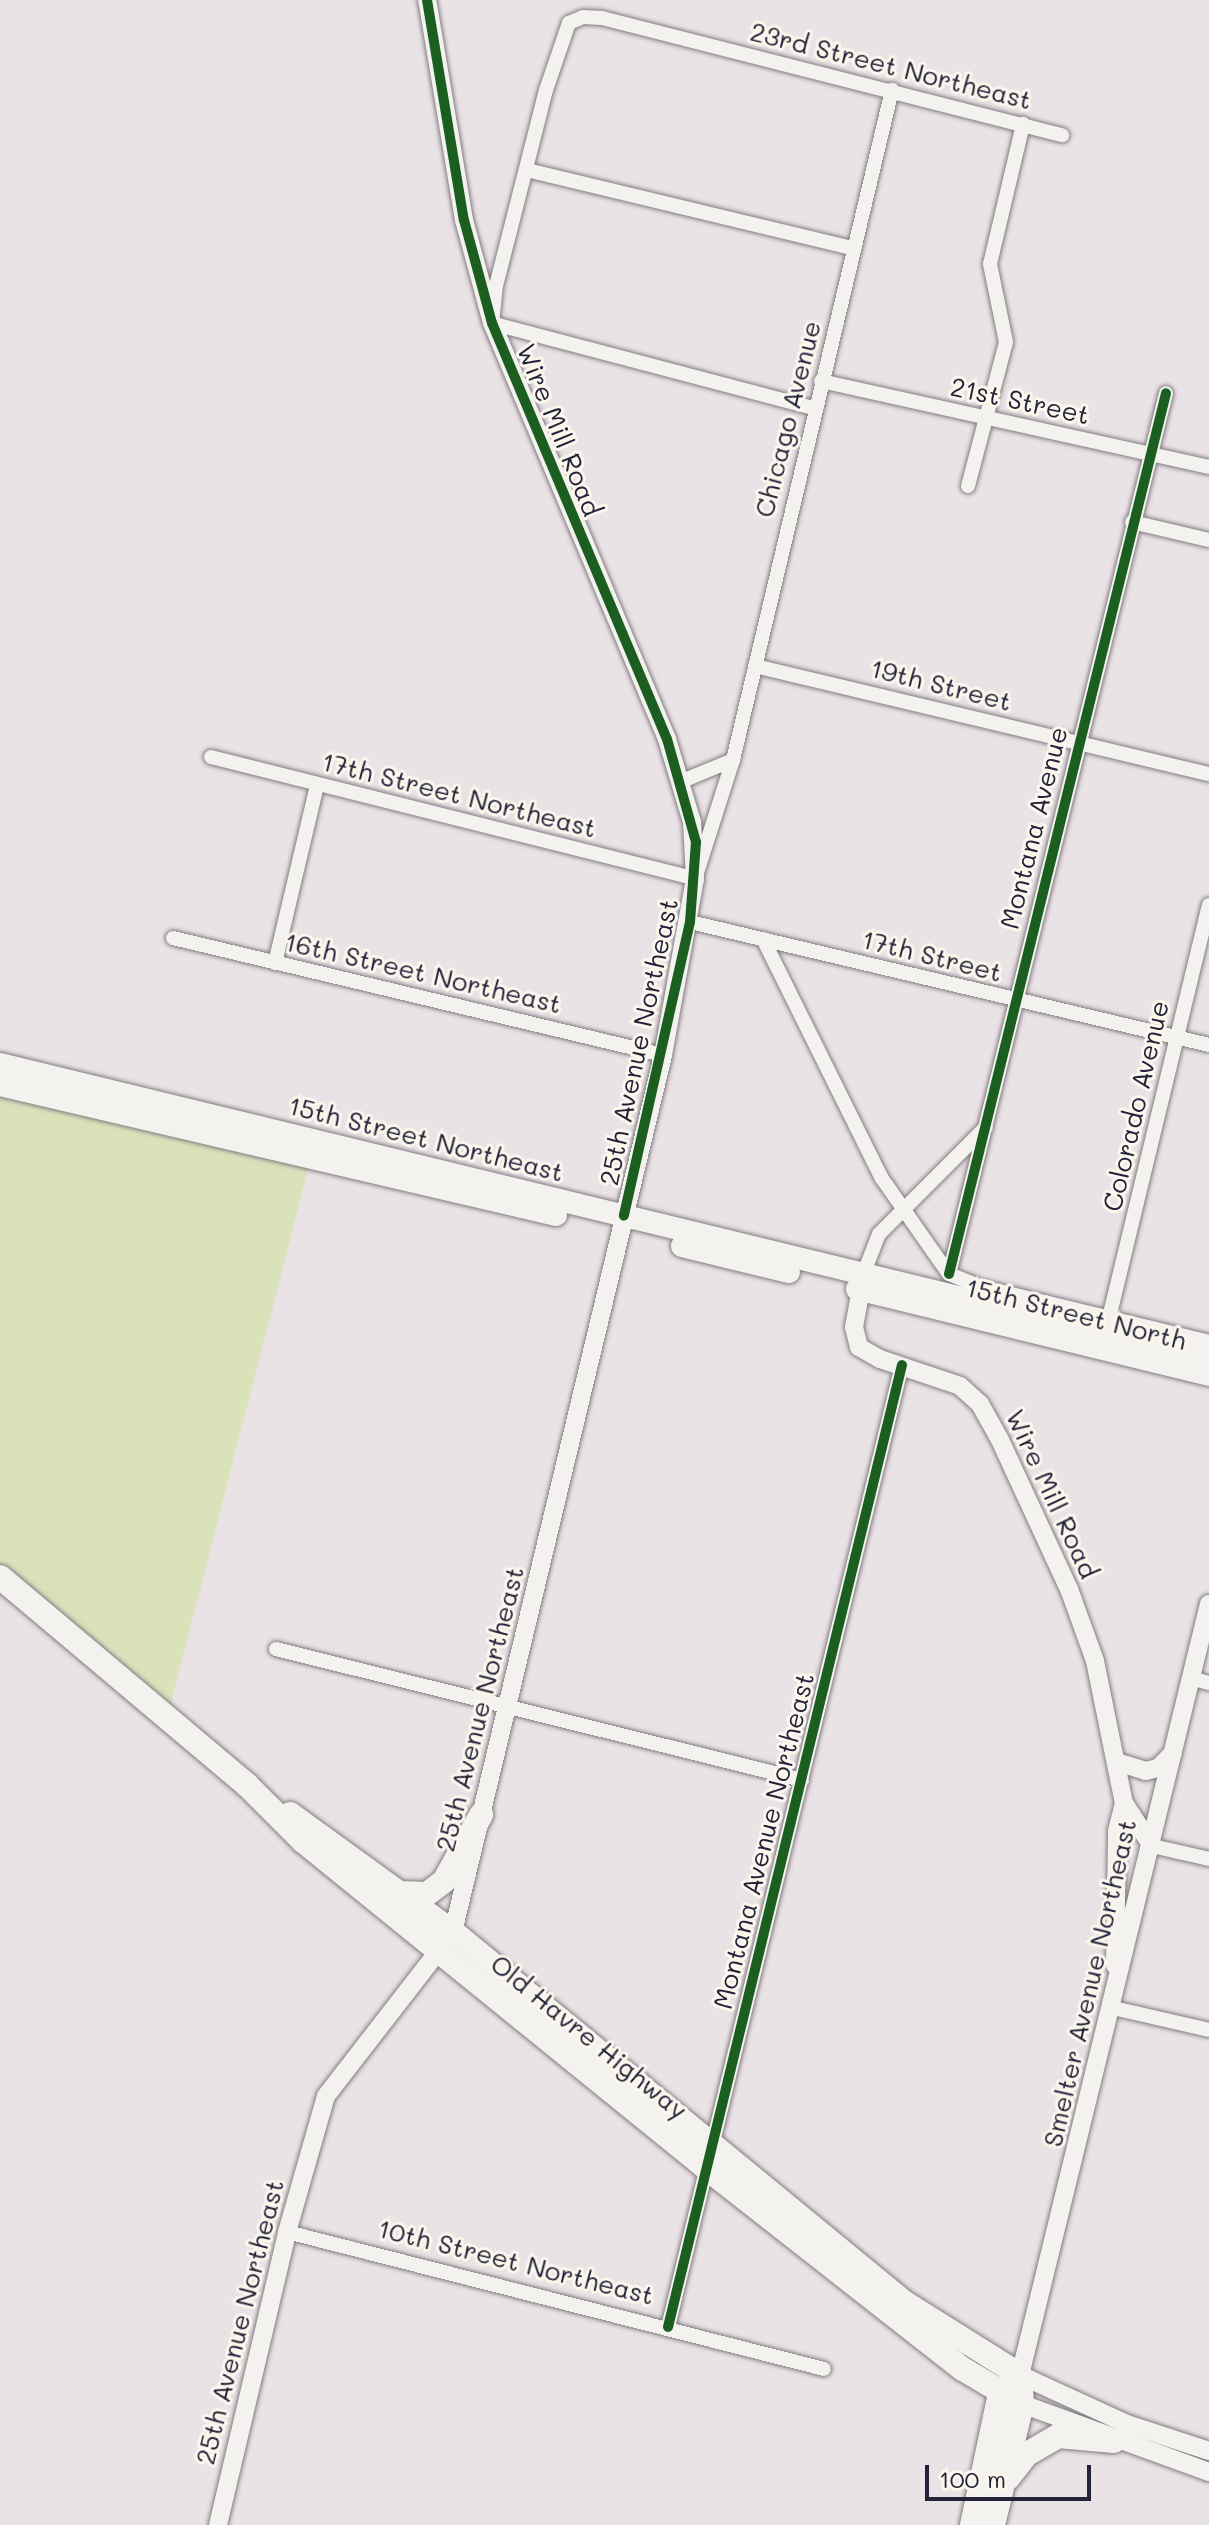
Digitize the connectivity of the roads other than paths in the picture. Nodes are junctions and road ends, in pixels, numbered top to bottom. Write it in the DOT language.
graph roads {
  1 [pos="427,0"];
  2 [pos="892,90"];
  3 [pos="1023,124"];
  4 [pos="1062,135"];
  5 [pos="527,170"];
  6 [pos="853,248"];
  7 [pos="492,323"];
  8 [pos="821,381"];
  9 [pos="1166,393"];
  10 [pos="813,408"];
  11 [pos="985,418"];
  12 [pos="1152,454"];
  13 [pos="1209,467"];
  14 [pos="968,486"];
  15 [pos="1132,522"];
  16 [pos="1209,540"];
  17 [pos="755,666"];
  18 [pos="1077,742"];
  19 [pos="211,757"];
  20 [pos="733,760"];
  21 [pos="1209,774"];
  22 [pos="682,781"];
  23 [pos="317,785"];
  24 [pos="696,870"];
  25 [pos="1209,905"];
  26 [pos="690,922"];
  27 [pos="173,938"];
  28 [pos="763,939"];
  29 [pos="275,963"];
  30 [pos="1015,1001"];
  31 [pos="1177,1037"];
  32 [pos="1209,1045"];
  33 [pos="663,1055"];
  34 [pos="0,1064"];
  35 [pos="0,1085"];
  36 [pos="987,1126"];
  37 [pos="902,1208"];
  38 [pos="623,1223"];
  39 [pos="949,1274"];
  40 [pos="838,1277"];
  41 [pos="862,1283"];
  42 [pos="1109,1318"];
  43 [pos="1209,1342"];
  44 [pos="1209,1358"];
  45 [pos="902,1365"];
  46 [pos="1209,1375"];
  47 [pos="0,1577"];
  48 [pos="1209,1604"];
  49 [pos="276,1649"];
  50 [pos="1200,1681"];
  51 [pos="507,1708"];
  52 [pos="1173,1753"];
  53 [pos="1117,1762"];
  54 [pos="802,1780"];
  55 [pos="247,1785"];
  56 [pos="1124,1803"];
  57 [pos="481,1815"];
  58 [pos="1152,1846"];
  59 [pos="1209,1859"];
  60 [pos="400,1893"];
  61 [pos="447,1943"];
  62 [pos="1113,2008"];
  63 [pos="1209,2030"];
  64 [pos="707,2156"];
  65 [pos="287,2232"];
  66 [pos="668,2327"];
  67 [pos="824,2369"];
  68 [pos="1020,2375"];
  69 [pos="1011,2398"];
  70 [pos="1114,2441"];
  71 [pos="1209,2451"];
  72 [pos="1209,2472"];
  73 [pos="1000,2490"];
  74 [pos="218,2525"];
  75 [pos="972,2525"];
  76 [pos="993,2525"];
  1 -- 7 [label="main road, Wire Mill Road"];
  2 -- 3 [label="street, 23rd Street Northeast"];
  2 -- 5 [label="street, 23rd Street Northeast"];
  2 -- 6 [label="street, Chicago Avenue"];
  3 -- 4 [label="street, 23rd Street Northeast"];
  3 -- 11 [label="street"];
  5 -- 6 [label="street"];
  5 -- 7 [label="street"];
  6 -- 8 [label="street, Chicago Avenue"];
  7 -- 10 [label="street"];
  7 -- 22 [label="main road, Wire Mill Road"];
  8 -- 10 [label="street, Chicago Avenue"];
  8 -- 11 [label="street, 21st Street"];
  9 -- 12 [label="street, Montana Avenue"];
  10 -- 17 [label="street, Chicago Avenue"];
  11 -- 12 [label="street, 21st Street"];
  11 -- 14 [label="street"];
  12 -- 13 [label="street, 21st Street"];
  12 -- 15 [label="street, Montana Avenue"];
  15 -- 16 [label="street"];
  15 -- 18 [label="street, Montana Avenue"];
  17 -- 18 [label="street, 19th Street"];
  17 -- 20 [label="street, Chicago Avenue"];
  18 -- 21 [label="street, 19th Street"];
  18 -- 30 [label="street, Montana Avenue"];
  19 -- 23 [label="street, 17th Street Northeast"];
  20 -- 22 [label="street"];
  20 -- 24 [label="street, Chicago Avenue"];
  22 -- 24 [label="main road, Wire Mill Road"];
  23 -- 24 [label="street, 17th Street Northeast"];
  23 -- 29 [label="street"];
  24 -- 26 [label="main road, 25th Avenue Northeast"];
  25 -- 31 [label="street, Colorado Avenue"];
  26 -- 28 [label="street, 17th Street"];
  26 -- 33 [label="main road, 25th Avenue Northeast"];
  27 -- 29 [label="street, 16th Street Northeast"];
  28 -- 30 [label="street, 17th Street"];
  28 -- 37 [label="street"];
  29 -- 33 [label="street, 16th Street Northeast"];
  30 -- 31 [label="street, 17th Street"];
  30 -- 36 [label="street, Montana Avenue"];
  31 -- 32 [label="street, 17th Street"];
  31 -- 42 [label="street, Colorado Avenue"];
  33 -- 38 [label="main road, 25th Avenue Northeast"];
  34 -- 38 [label="main road, 15th Street Northeast"];
  35 -- 38 [label="main road, 15th Street Northeast"];
  36 -- 37 [label="street"];
  36 -- 39 [label="street, Montana Avenue"];
  37 -- 39 [label="street, 15th Street North"];
  37 -- 41 [label="street, Wire Mill Road"];
  38 -- 40 [label="main road, 15th Street Northeast"];
  38 -- 51 [label="main road, 25th Avenue Northeast"];
  39 -- 42 [label="street, 15th Street North"];
  40 -- 41 [label="main road, 15th Street North"];
  41 -- 44 [label="main road, 15th Street North"];
  41 -- 45 [label="main road, Wire Mill Road"];
  41 -- 46 [label="main road, 15th Street North"];
  42 -- 43 [label="street, 15th Street North"];
  45 -- 53 [label="main road, Wire Mill Road"];
  45 -- 54 [label="street, Montana Avenue Northeast"];
  47 -- 55 [label="highway, Old Havre Highway"];
  48 -- 50 [label="main road, Smelter Avenue Northeast"];
  49 -- 51 [label="street"];
  50 -- 52 [label="main road, Smelter Avenue Northeast"];
  51 -- 54 [label="street"];
  51 -- 57 [label="main road, 25th Avenue Northeast"];
  52 -- 53 [label="main road"];
  52 -- 58 [label="main road, Smelter Avenue Northeast"];
  53 -- 56 [label="main road, Wire Mill Road"];
  54 -- 64 [label="street, Montana Avenue Northeast"];
  55 -- 60 [label="highway, Old Havre Highway"];
  55 -- 61 [label="highway, Old Havre Highway"];
  56 -- 58 [label="main road, Wire Mill Road"];
  56 -- 62 [label="main road"];
  57 -- 60 [label="highway"];
  57 -- 61 [label="main road, 25th Avenue Northeast"];
  58 -- 59 [label="street"];
  58 -- 62 [label="main road, Smelter Avenue Northeast"];
  60 -- 61 [label="highway, Old Havre Highway"];
  61 -- 64 [label="highway, Old Havre Highway"];
  61 -- 65 [label="main road, 25th Avenue Northeast"];
  62 -- 63 [label="street"];
  62 -- 68 [label="main road, Smelter Avenue Northeast"];
  64 -- 66 [label="street, Montana Avenue Northeast"];
  64 -- 68 [label="highway, Old Havre Highway"];
  64 -- 69 [label="highway, Old Havre Highway"];
  65 -- 66 [label="street, 10th Street Northeast"];
  65 -- 74 [label="main road, 25th Avenue Northeast"];
  66 -- 67 [label="street, 10th Street Northeast"];
  68 -- 69 [label="highway"];
  68 -- 71 [label="main road"];
  69 -- 70 [label="main road"];
  69 -- 73 [label="highway"];
  69 -- 75 [label="highway"];
  70 -- 72 [label="main road"];
  70 -- 73 [label="highway"];
  73 -- 76 [label="highway"];
}
